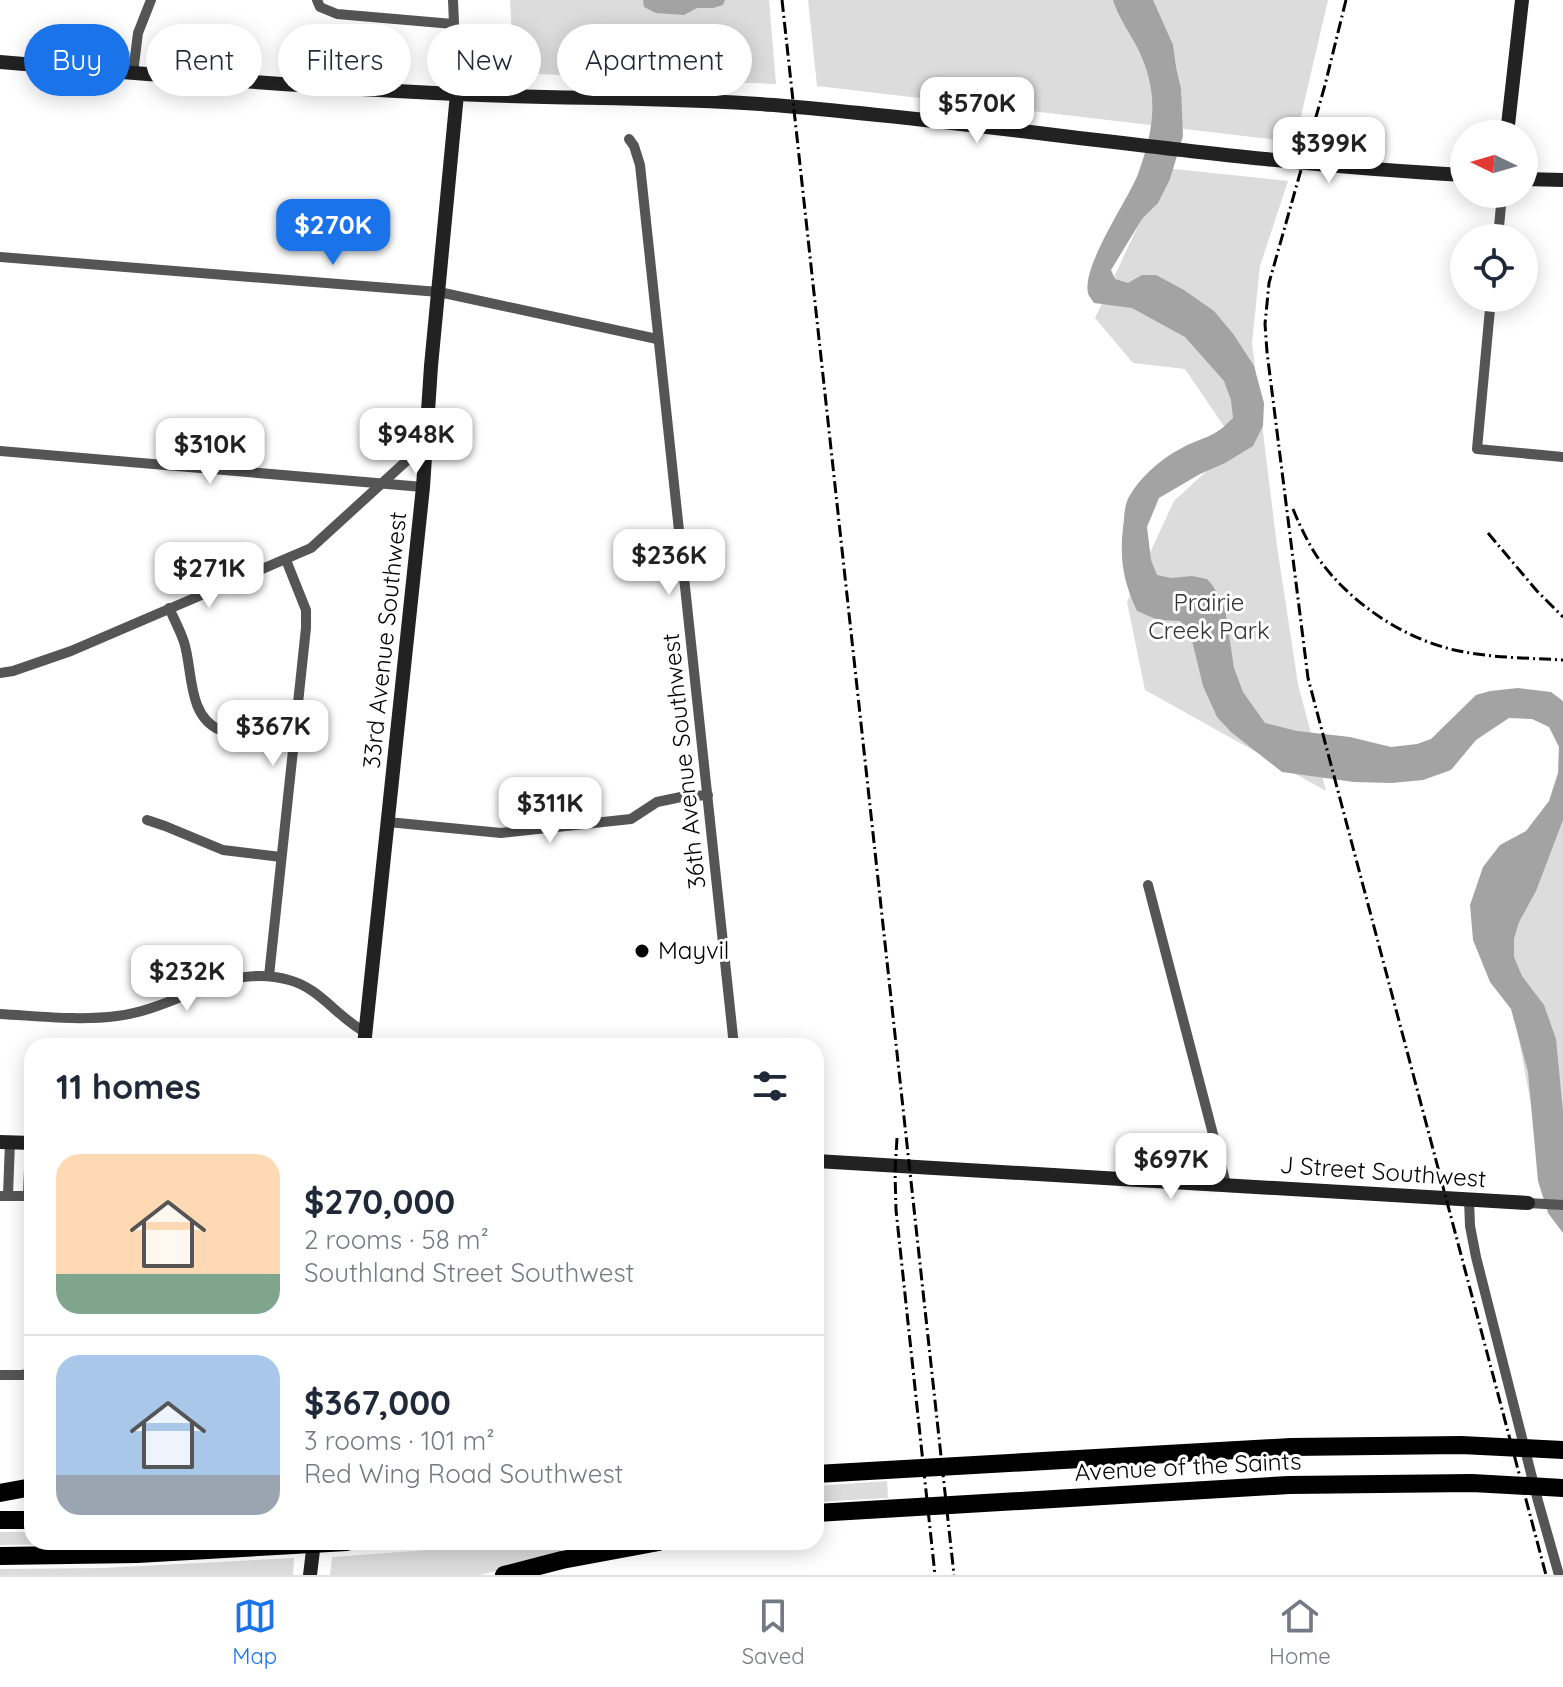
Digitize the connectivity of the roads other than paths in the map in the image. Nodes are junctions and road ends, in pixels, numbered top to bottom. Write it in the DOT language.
graph roads {
  1 [pos="151,0"];
  2 [pos="453,0"];
  3 [pos="1522,0"];
  4 [pos="319,3"];
  5 [pos="453,24"];
  6 [pos="0,62"];
  7 [pos="133,73"];
  8 [pos="427,92"];
  9 [pos="457,96"];
  10 [pos="541,96"];
  11 [pos="1509,120"];
  12 [pos="629,139"];
  13 [pos="1450,174"];
  14 [pos="1538,179"];
  15 [pos="1563,180"];
  16 [pos="0,257"];
  17 [pos="439,292"];
  18 [pos="1490,312"];
  19 [pos="657,339"];
  20 [pos="425,444"];
  21 [pos="0,451"];
  22 [pos="1563,457"];
  23 [pos="384,483"];
  24 [pos="423,487"];
  25 [pos="286,560"];
  26 [pos="169,608"];
  27 [pos="0,673"];
  28 [pos="293,739"];
  29 [pos="708,795"];
  30 [pos="147,820"];
  31 [pos="388,822"];
  32 [pos="281,857"];
  33 [pos="1148,885"];
  34 [pos="269,976"];
  35 [pos="0,1014"];
  36 [pos="363,1038"];
  37 [pos="364,1038"];
  38 [pos="733,1038"];
  39 [pos="5,1142"];
  40 [pos="824,1161"];
  41 [pos="1226,1184"];
  42 [pos="4,1196"];
  43 [pos="1469,1199"];
  44 [pos="1528,1203"];
  45 [pos="1563,1205"];
  46 [pos="0,1375"];
  47 [pos="24,1375"];
  48 [pos="1563,1450"];
  49 [pos="824,1468"];
  50 [pos="880,1471"];
  51 [pos="824,1474"];
  52 [pos="24,1488"];
  53 [pos="1563,1488"];
  54 [pos="0,1493"];
  55 [pos="824,1514"];
  56 [pos="0,1520"];
  57 [pos="24,1520"];
  58 [pos="207,1550"];
  59 [pos="313,1550"];
  60 [pos="616,1550"];
  61 [pos="0,1556"];
  62 [pos="310,1575"];
  63 [pos="504,1575"];
  64 [pos="1559,1575"];
  1 -- 7 [label="street"];
  2 -- 5 [label="street"];
  3 -- 11 [label="street"];
  4 -- 5 [label="street"];
  6 -- 7 [label="street"];
  7 -- 8 [label="street"];
  9 -- 17 [label="street, 33rd Avenue Southwest"];
  10 -- 13 [label="street"];
  12 -- 19 [label="street, 36th Avenue Southwest"];
  14 -- 15 [label="street"];
  16 -- 17 [label="street"];
  17 -- 19 [label="street"];
  17 -- 20 [label="street, 33rd Avenue Southwest"];
  18 -- 22 [label="street"];
  19 -- 29 [label="street, 36th Avenue Southwest"];
  20 -- 23 [label="street"];
  20 -- 24 [label="street, 33rd Avenue Southwest"];
  21 -- 23 [label="street"];
  23 -- 24 [label="street"];
  23 -- 25 [label="street"];
  24 -- 31 [label="street, 33rd Avenue Southwest"];
  25 -- 26 [label="street"];
  25 -- 28 [label="street"];
  26 -- 27 [label="street"];
  26 -- 28 [label="street"];
  28 -- 32 [label="street"];
  29 -- 31 [label="street"];
  29 -- 38 [label="street, 36th Avenue Southwest"];
  30 -- 32 [label="street"];
  31 -- 37 [label="street, 33rd Avenue Southwest"];
  32 -- 34 [label="street"];
  33 -- 41 [label="street"];
  34 -- 35 [label="street"];
  34 -- 36 [label="street"];
  39 -- 42 [label="street"];
  40 -- 41 [label="street, J Street Southwest"];
  41 -- 43 [label="street, J Street Southwest"];
  43 -- 44 [label="street, J Street Southwest"];
  43 -- 64 [label="street"];
  44 -- 45 [label="street, J Street Southwest"];
  46 -- 47 [label="street"];
  48 -- 50 [label="highway, Avenue of the Saints"];
  49 -- 50 [label="highway"];
  50 -- 51 [label="highway, Avenue of the Saints"];
  52 -- 54 [label="highway"];
  53 -- 55 [label="highway, Avenue of the Saints"];
  56 -- 57 [label="highway"];
  58 -- 61 [label="highway"];
  59 -- 62 [label="street"];
  60 -- 63 [label="highway"];
}
